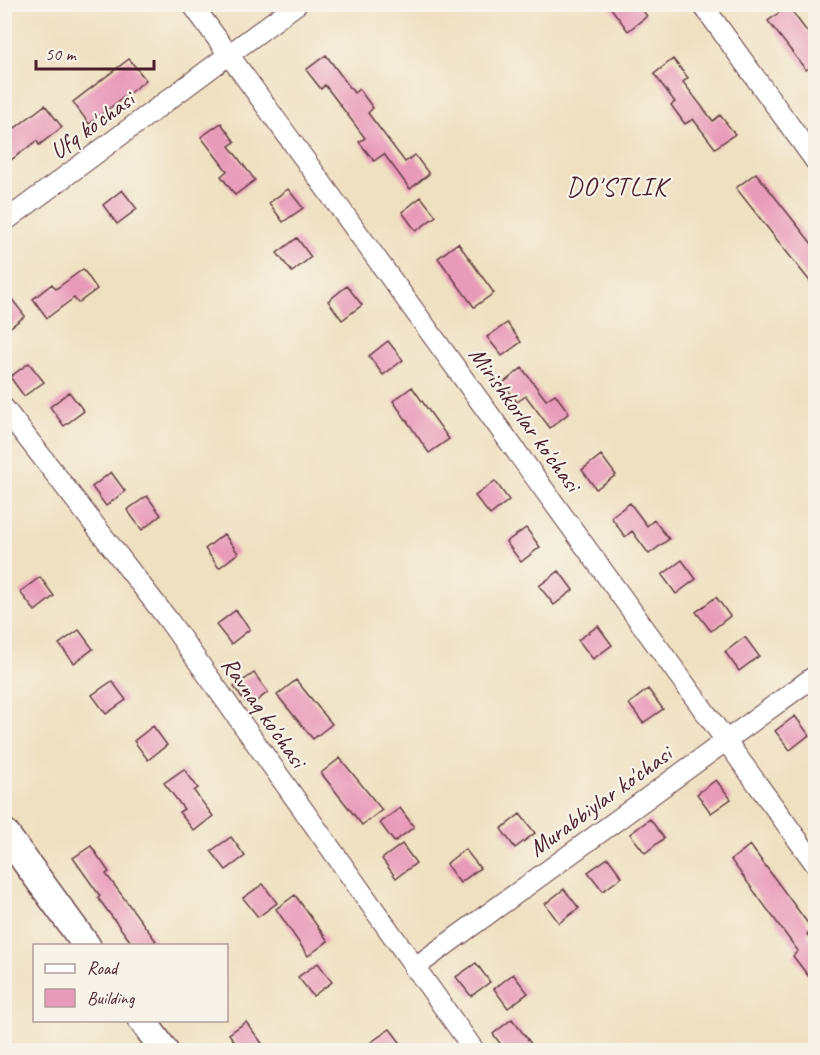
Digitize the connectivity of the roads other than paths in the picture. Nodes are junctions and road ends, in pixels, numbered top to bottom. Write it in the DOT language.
graph roads {
  1 [pos="192,4"];
  2 [pos="297,4"];
  3 [pos="702,4"];
  4 [pos="230,55"];
  5 [pos="816,162"];
  6 [pos="4,222"];
  7 [pos="4,408"];
  8 [pos="816,675"];
  9 [pos="724,741"];
  10 [pos="4,832"];
  11 [pos="816,865"];
  12 [pos="86,944"];
  13 [pos="414,968"];
  14 [pos="143,1022"];
  15 [pos="164,1050"];
  16 [pos="474,1050"];
  1 -- 4 [label="street, Mirishkorlar ko'chasi"];
  2 -- 4 [label="street, Ufq ko'chasi"];
  3 -- 5 [label="street"];
  4 -- 6 [label="street, Ufq ko'chasi"];
  4 -- 9 [label="street, Mirishkorlar ko'chasi"];
  7 -- 13 [label="street, Ravnaq ko'chasi"];
  8 -- 9 [label="street, Murabbiylar ko'chasi"];
  9 -- 11 [label="street, Mirishkorlar ko'chasi"];
  9 -- 13 [label="street, Murabbiylar ko'chasi"];
  10 -- 12 [label="main road"];
  13 -- 16 [label="street, Ravnaq ko'chasi"];
  14 -- 15 [label="main road"];
}
